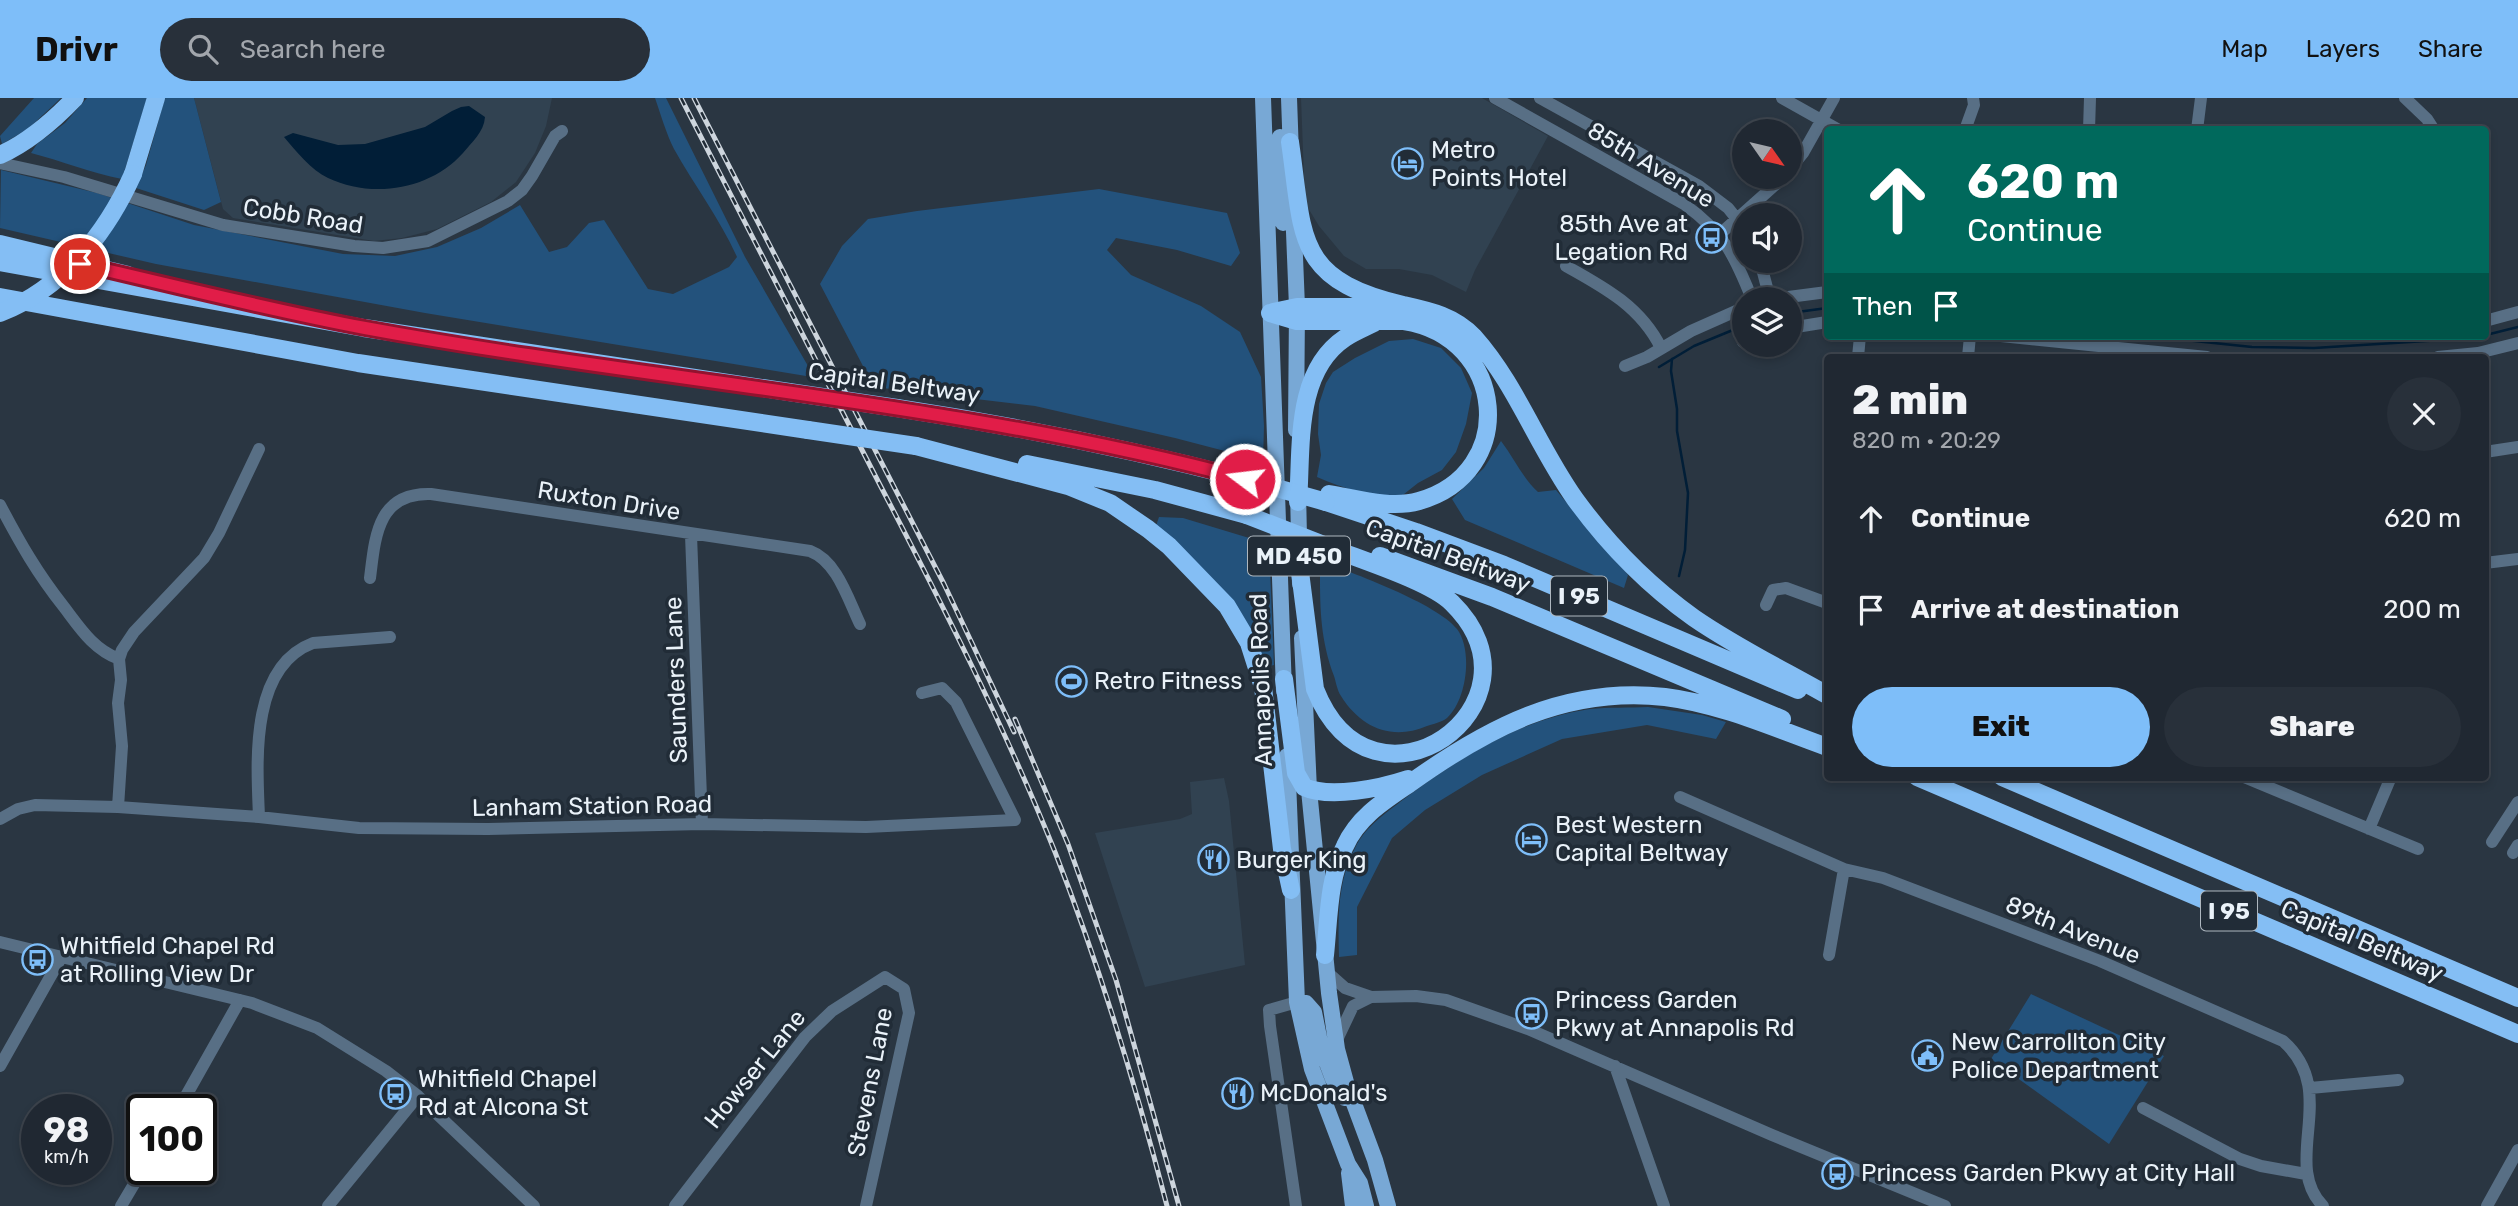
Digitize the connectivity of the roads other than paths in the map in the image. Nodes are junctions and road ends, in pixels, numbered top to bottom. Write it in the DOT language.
graph roads {
  1 [pos="75,98"];
  2 [pos="156,98"];
  3 [pos="1264,98"];
  4 [pos="1279,98"];
  5 [pos="1289,98"];
  6 [pos="1495,98"];
  7 [pos="1540,98"];
  8 [pos="1782,98"];
  9 [pos="1834,98"];
  10 [pos="1973,98"];
  11 [pos="2090,98"];
  12 [pos="2201,98"];
  13 [pos="2405,98"];
  14 [pos="1559,102"];
  15 [pos="1822,121"];
  16 [pos="1545,126"];
  17 [pos="1831,126"];
  18 [pos="1966,126"];
  19 [pos="2089,126"];
  20 [pos="2198,126"];
  21 [pos="2431,126"];
  22 [pos="562,131"];
  23 [pos="1290,142"];
  24 [pos="1802,151"];
  25 [pos="3,156"];
  26 [pos="1773,189"];
  27 [pos="1761,203"];
  28 [pos="1732,213"];
  29 [pos="1732,229"];
  30 [pos="1720,234"];
  31 [pos="0,244"];
  32 [pos="0,262"];
  33 [pos="1566,266"];
  34 [pos="1296,278"];
  35 [pos="1747,287"];
  36 [pos="1824,292"];
  37 [pos="1802,295"];
  38 [pos="0,297"];
  39 [pos="1406,306"];
  40 [pos="0,311"];
  41 [pos="2518,312"];
  42 [pos="1270,313"];
  43 [pos="1732,313"];
  44 [pos="1297,314"];
  45 [pos="2489,320"];
  46 [pos="1378,321"];
  47 [pos="1824,322"];
  48 [pos="1802,326"];
  49 [pos="364,328"];
  50 [pos="205,336"];
  51 [pos="2040,340"];
  52 [pos="2518,343"];
  53 [pos="1661,348"];
  54 [pos="2178,354"];
  55 [pos="2468,354"];
  56 [pos="1625,366"];
  57 [pos="916,446"];
  58 [pos="2518,447"];
  59 [pos="259,449"];
  60 [pos="2489,451"];
  61 [pos="1326,498"];
  62 [pos="1298,502"];
  63 [pos="0,505"];
  64 [pos="691,535"];
  65 [pos="1326,542"];
  66 [pos="2518,559"];
  67 [pos="2489,563"];
  68 [pos="1300,572"];
  69 [pos="370,578"];
  70 [pos="1824,602"];
  71 [pos="1766,606"];
  72 [pos="860,624"];
  73 [pos="390,637"];
  74 [pos="119,659"];
  75 [pos="1284,679"];
  76 [pos="922,693"];
  77 [pos="1824,693"];
  78 [pos="1824,701"];
  79 [pos="1824,738"];
  80 [pos="1824,746"];
  81 [pos="1421,775"];
  82 [pos="1924,781"];
  83 [pos="2011,781"];
  84 [pos="2389,781"];
  85 [pos="2269,782"];
  86 [pos="1309,790"];
  87 [pos="1680,797"];
  88 [pos="2518,802"];
  89 [pos="118,807"];
  90 [pos="259,817"];
  91 [pos="0,819"];
  92 [pos="702,824"];
  93 [pos="2369,829"];
  94 [pos="2492,842"];
  95 [pos="2418,849"];
  96 [pos="1844,869"];
  97 [pos="1291,890"];
  98 [pos="0,943"];
  99 [pos="1829,955"];
  100 [pos="62,956"];
  101 [pos="1326,964"];
  102 [pos="885,977"];
  103 [pos="1371,997"];
  104 [pos="2518,998"];
  105 [pos="240,1000"];
  106 [pos="1297,1002"];
  107 [pos="2518,1034"];
  108 [pos="1336,1042"];
  109 [pos="0,1066"];
  110 [pos="1615,1066"];
  111 [pos="2398,1080"];
  112 [pos="2310,1088"];
  113 [pos="187,1094"];
  114 [pos="418,1096"];
  115 [pos="2143,1108"];
  116 [pos="1361,1124"];
  117 [pos="2518,1150"];
  118 [pos="1348,1164"];
  119 [pos="2306,1174"];
  120 [pos="133,1185"];
  121 [pos="1389,1205"];
  122 [pos="121,1206"];
  123 [pos="328,1206"];
  124 [pos="534,1206"];
  125 [pos="675,1206"];
  126 [pos="866,1206"];
  127 [pos="1296,1206"];
  128 [pos="1353,1206"];
  129 [pos="1366,1206"];
  130 [pos="1664,1206"];
  131 [pos="1945,1206"];
  132 [pos="2323,1206"];
  133 [pos="2487,1206"];
  1 -- 25 [label="highway"];
  2 -- 40 [label="highway, bridge"];
  3 -- 42 [label="main road, Annapolis Road / MD 450"];
  4 -- 34 [label="main road"];
  5 -- 23 [label="main road, Annapolis Road / MD 450"];
  6 -- 16 [label="street, 85th Avenue"];
  7 -- 14 [label="street, 85th Avenue"];
  8 -- 15 [label="street"];
  9 -- 15 [label="street"];
  10 -- 18 [label="street"];
  11 -- 19 [label="street"];
  12 -- 20 [label="street"];
  13 -- 21 [label="street"];
  14 -- 16 [label="street"];
  14 -- 28 [label="street, 85th Avenue"];
  15 -- 17 [label="street"];
  15 -- 24 [label="street"];
  16 -- 30 [label="street, 85th Avenue"];
  22 -- 25 [label="street, Cobb Road"];
  23 -- 34 [label="main road, Annapolis Road / MD 450"];
  23 -- 39 [label="highway"];
  26 -- 27 [label="street"];
  29 -- 30 [label="street"];
  30 -- 35 [label="street, 85th Avenue"];
  31 -- 49 [label="highway"];
  32 -- 49 [label="highway, Capital Beltway / I 95"];
  33 -- 53 [label="street"];
  34 -- 44 [label="main road, Annapolis Road / MD 450"];
  36 -- 37 [label="street"];
  38 -- 50 [label="highway, Capital Beltway / I 95"];
  39 -- 44 [label="highway"];
  39 -- 77 [label="highway"];
  40 -- 50 [label="highway"];
  41 -- 45 [label="street"];
  42 -- 44 [label="highway"];
  42 -- 75 [label="main road, Annapolis Road / MD 450"];
  43 -- 53 [label="street"];
  44 -- 46 [label="highway"];
  44 -- 62 [label="main road, Annapolis Road / MD 450"];
  46 -- 61 [label="highway"];
  46 -- 62 [label="highway"];
  47 -- 48 [label="street"];
  49 -- 61 [label="highway, Capital Beltway / I 95, bridge"];
  50 -- 57 [label="highway, Capital Beltway / I 95, bridge"];
  51 -- 54 [label="street"];
  52 -- 55 [label="street"];
  53 -- 56 [label="street"];
  57 -- 65 [label="highway, Capital Beltway / I 95, bridge"];
  57 -- 97 [label="highway"];
  58 -- 60 [label="street"];
  59 -- 74 [label="street"];
  61 -- 78 [label="highway, Capital Beltway / I 95"];
  62 -- 68 [label="main road, Annapolis Road / MD 450"];
  63 -- 74 [label="street"];
  64 -- 69 [label="street, Ruxton Drive"];
  64 -- 72 [label="street, Ruxton Drive"];
  64 -- 92 [label="street, Saunders Lane"];
  65 -- 68 [label="highway"];
  65 -- 79 [label="highway, Capital Beltway / I 95"];
  66 -- 67 [label="street"];
  68 -- 86 [label="main road, Annapolis Road / MD 450"];
  70 -- 71 [label="street"];
  73 -- 90 [label="street"];
  74 -- 89 [label="street"];
  75 -- 86 [label="highway"];
  75 -- 97 [label="main road, Annapolis Road / MD 450"];
  76 -- 92 [label="street, Lanham Station Road"];
  80 -- 81 [label="highway"];
  81 -- 86 [label="highway"];
  81 -- 101 [label="highway"];
  82 -- 107 [label="highway, Capital Beltway / I 95"];
  83 -- 104 [label="highway, Capital Beltway / I 95"];
  84 -- 93 [label="street"];
  85 -- 93 [label="street"];
  86 -- 101 [label="main road, Annapolis Road / MD 450"];
  87 -- 96 [label="street, 89th Avenue"];
  88 -- 94 [label="street"];
  89 -- 90 [label="street, Lanham Station Road"];
  89 -- 91 [label="street, Lanham Station Road"];
  90 -- 92 [label="street, Lanham Station Road"];
  93 -- 95 [label="street"];
  96 -- 99 [label="street"];
  96 -- 112 [label="street, 89th Avenue"];
  97 -- 106 [label="main road, Annapolis Road / MD 450"];
  98 -- 100 [label="street"];
  100 -- 105 [label="street"];
  100 -- 109 [label="street"];
  101 -- 103 [label="street"];
  101 -- 108 [label="main road, Annapolis Road / MD 450"];
  102 -- 125 [label="street, Howser Lane"];
  102 -- 126 [label="street, Stevens Lane"];
  103 -- 108 [label="street"];
  103 -- 110 [label="street"];
  105 -- 113 [label="street"];
  105 -- 114 [label="street"];
  106 -- 116 [label="main road"];
  106 -- 118 [label="main road, Annapolis Road / MD 450"];
  106 -- 127 [label="street"];
  108 -- 116 [label="main road, Annapolis Road / MD 450"];
  110 -- 130 [label="street"];
  110 -- 131 [label="street"];
  111 -- 112 [label="street"];
  112 -- 119 [label="street, 89th Avenue"];
  114 -- 123 [label="street"];
  114 -- 124 [label="street"];
  115 -- 119 [label="street"];
  116 -- 121 [label="main road, Annapolis Road / MD 450"];
  117 -- 133 [label="street"];
  118 -- 128 [label="main road"];
  118 -- 129 [label="main road, Annapolis Road / MD 450"];
  119 -- 132 [label="street, 89th Avenue"];
  120 -- 122 [label="street"];
}
